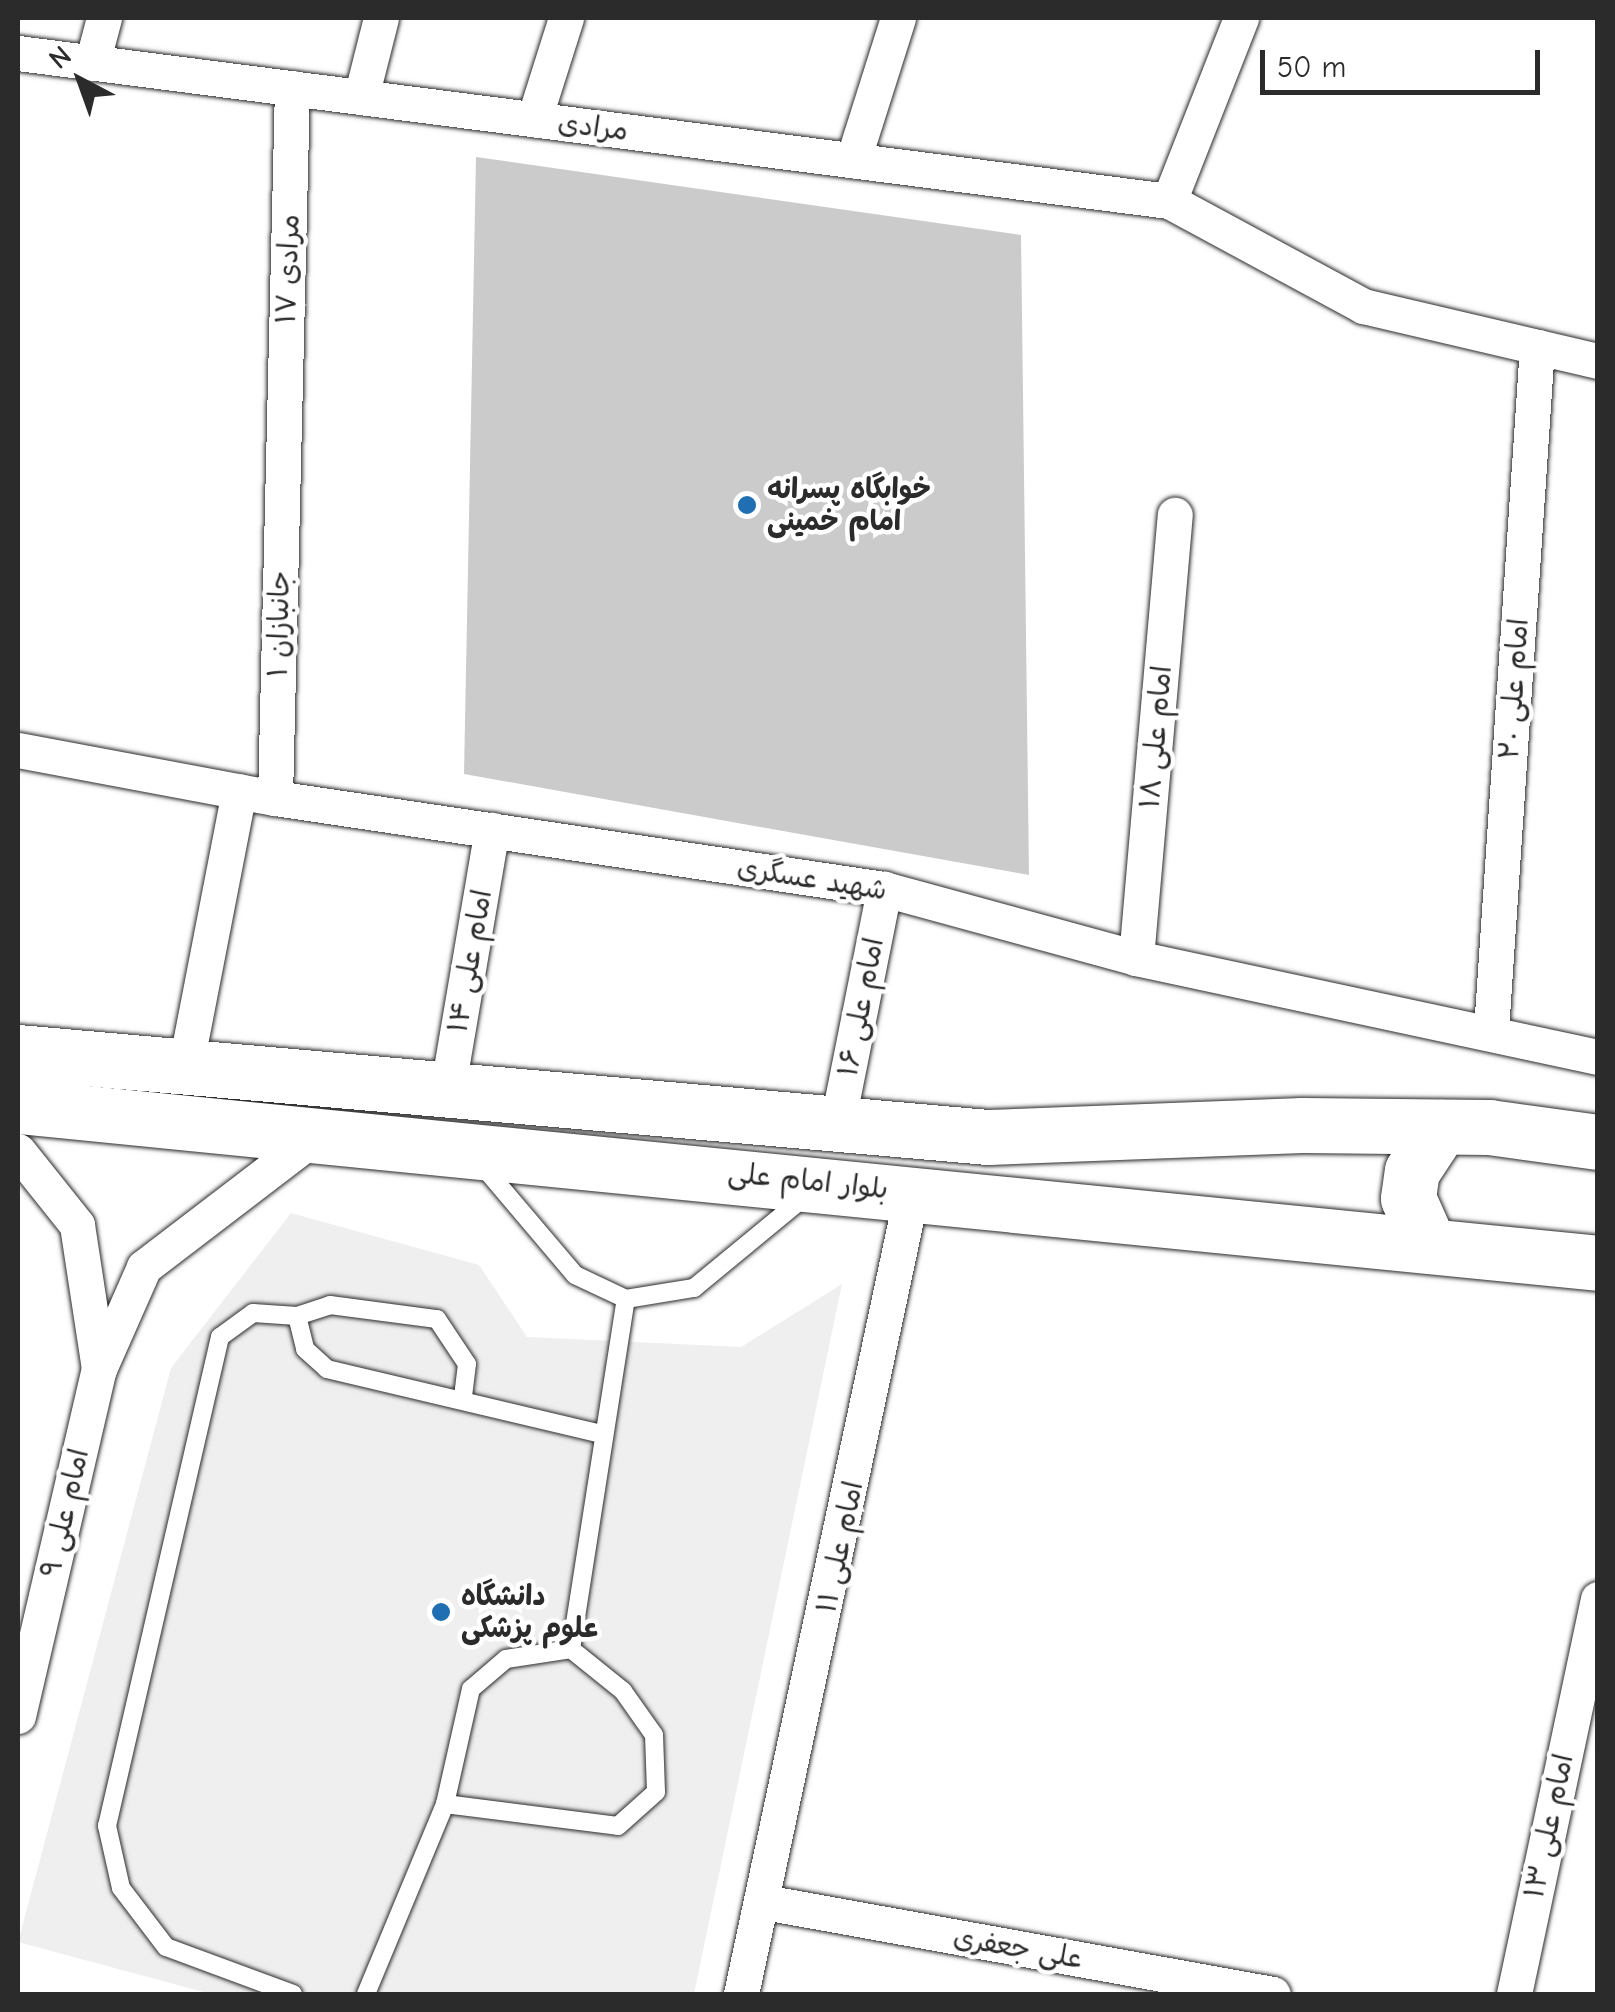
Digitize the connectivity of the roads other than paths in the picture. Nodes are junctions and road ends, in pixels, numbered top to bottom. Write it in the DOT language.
graph roads {
  1 [pos="104,18"];
  2 [pos="382,18"];
  3 [pos="566,18"];
  4 [pos="1241,18"];
  5 [pos="894,29"];
  6 [pos="18,53"];
  7 [pos="92,62"];
  8 [pos="292,88"];
  9 [pos="362,97"];
  10 [pos="534,120"];
  11 [pos="853,160"];
  12 [pos="1169,200"];
  13 [pos="1538,347"];
  14 [pos="1598,362"];
  15 [pos="283,450"];
  16 [pos="1175,515"];
  17 [pos="18,750"];
  18 [pos="239,791"];
  19 [pos="275,798"];
  20 [pos="492,830"];
  21 [pos="884,888"];
  22 [pos="1136,958"];
  23 [pos="1490,1030"];
  24 [pos="18,1052"];
  25 [pos="1598,1057"];
  26 [pos="185,1070"];
  27 [pos="447,1092"];
  28 [pos="18,1106"];
  29 [pos="837,1125"];
  30 [pos="1441,1127"];
  31 [pos="318,1134"];
  32 [pos="1598,1142"];
  33 [pos="468,1148"];
  34 [pos="18,1151"];
  35 [pos="819,1182"];
  36 [pos="912,1192"];
  37 [pos="1428,1242"];
  38 [pos="1598,1263"];
  39 [pos="626,1299"];
  40 [pos="296,1316"];
  41 [pos="99,1369"];
  42 [pos="463,1395"];
  43 [pos="603,1434"];
  44 [pos="1598,1600"];
  45 [pos="571,1649"];
  46 [pos="18,1716"];
  47 [pos="445,1804"];
  48 [pos="764,1902"];
  49 [pos="1187,1987"];
  50 [pos="293,1994"];
  51 [pos="366,1994"];
  52 [pos="742,1994"];
  53 [pos="1273,1994"];
  54 [pos="1514,1994"];
  1 -- 7 [label="street"];
  2 -- 9 [label="street"];
  3 -- 10 [label="street"];
  4 -- 12 [label="street"];
  5 -- 11 [label="street"];
  6 -- 7 [label="street, مرادی"];
  7 -- 8 [label="street, مرادی"];
  8 -- 9 [label="street, مرادی"];
  8 -- 15 [label="street, مرادی ۱۷"];
  9 -- 10 [label="street, مرادی"];
  10 -- 11 [label="street, مرادی"];
  11 -- 12 [label="street, مرادی"];
  12 -- 13 [label="street"];
  13 -- 14 [label="street"];
  13 -- 23 [label="street, امام علی ۲۰"];
  15 -- 19 [label="street, جانبازان ۱"];
  16 -- 22 [label="street, امام علی ۱۸"];
  17 -- 18 [label="street, شهید عسگری"];
  18 -- 19 [label="street, شهید عسگری"];
  18 -- 26 [label="street"];
  19 -- 20 [label="street, شهید عسگری"];
  20 -- 21 [label="street, شهید عسگری"];
  20 -- 27 [label="street, امام علی ۱۴"];
  21 -- 22 [label="street, شهید عسگری"];
  21 -- 29 [label="street, امام علی ۱۶"];
  22 -- 23 [label="street, شهید عسگری"];
  23 -- 25 [label="street, شهید عسگری"];
  24 -- 26 [label="main road, بلوار امام علی"];
  26 -- 27 [label="main road, بلوار امام علی"];
  27 -- 29 [label="main road, بلوار امام علی"];
  28 -- 31 [label="main road, بلوار امام علی"];
  29 -- 30 [label="main road, بلوار امام علی"];
  30 -- 32 [label="main road, بلوار امام علی"];
  30 -- 37 [label="main road"];
  31 -- 33 [label="main road, بلوار امام علی"];
  31 -- 41 [label="street, امام علی ۹"];
  33 -- 35 [label="main road, بلوار امام علی"];
  33 -- 39 [label="lane"];
  34 -- 41 [label="street, امام علی ۹"];
  35 -- 36 [label="main road, بلوار امام علی"];
  35 -- 39 [label="lane"];
  36 -- 37 [label="main road, بلوار امام علی"];
  36 -- 48 [label="street, امام علی ۱۱"];
  37 -- 38 [label="main road, بلوار امام علی"];
  39 -- 43 [label="lane"];
  40 -- 42 [label="lane"];
  40 -- 42 [label="lane"];
  40 -- 50 [label="lane"];
  41 -- 46 [label="street, امام علی ۹"];
  42 -- 43 [label="lane"];
  43 -- 45 [label="lane"];
  44 -- 54 [label="street, امام علی ۱‍۳"];
  45 -- 47 [label="lane"];
  45 -- 47 [label="lane"];
  47 -- 51 [label="lane"];
  48 -- 49 [label="street, علی جعفری"];
  48 -- 52 [label="street, امام علی ۱۱"];
  49 -- 53 [label="street, علی جعفری"];
}
